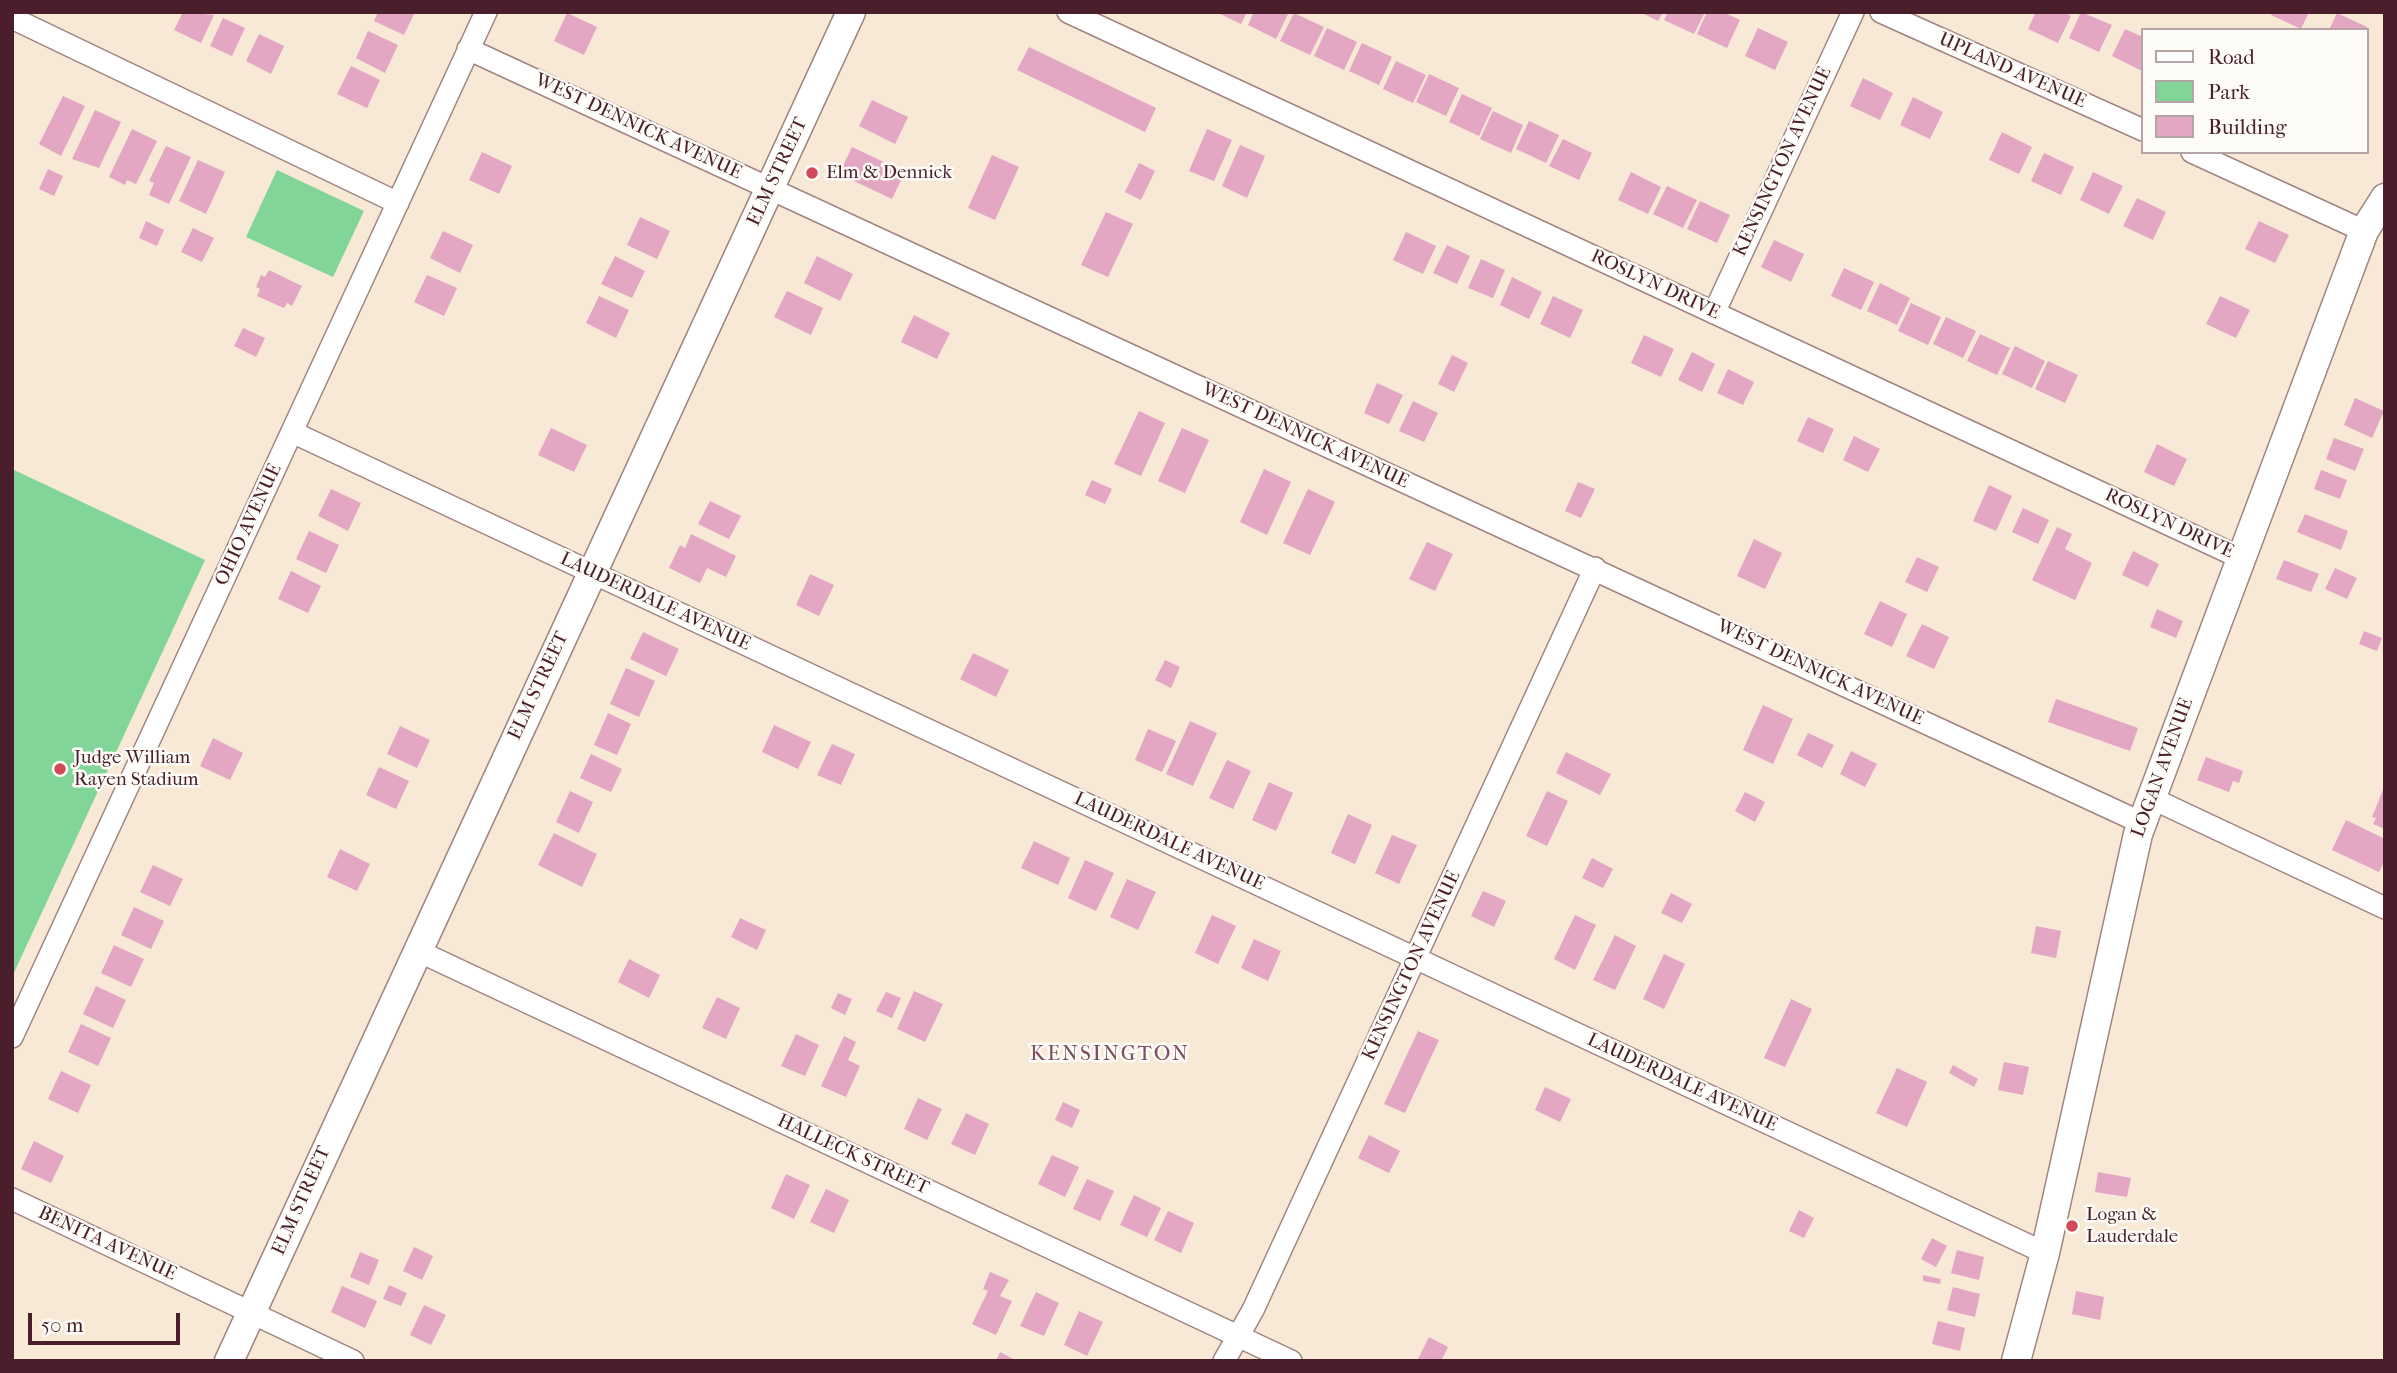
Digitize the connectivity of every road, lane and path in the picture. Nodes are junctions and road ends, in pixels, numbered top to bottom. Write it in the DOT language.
graph roads {
  1 [pos="486,12"];
  2 [pos="851,12"];
  3 [pos="1068,12"];
  4 [pos="1853,12"];
  5 [pos="1881,12"];
  6 [pos="12,18"];
  7 [pos="468,49"];
  8 [pos="2142,130"];
  9 [pos="2196,154"];
  10 [pos="770,188"];
  11 [pos="2385,198"];
  12 [pos="398,204"];
  13 [pos="2364,232"];
  14 [pos="1714,313"];
  15 [pos="292,432"];
  16 [pos="2241,558"];
  17 [pos="1595,568"];
  18 [pos="593,572"];
  19 [pos="2147,810"];
  20 [pos="2385,908"];
  21 [pos="416,950"];
  22 [pos="1415,958"];
  23 [pos="12,1037"];
  24 [pos="12,1199"];
  25 [pos="2045,1253"];
  26 [pos="251,1313"];
  27 [pos="1238,1336"];
  28 [pos="229,1361"];
  29 [pos="353,1361"];
  30 [pos="1224,1361"];
  31 [pos="1291,1361"];
  32 [pos="2016,1361"];
  1 -- 7 [label="street, OHIO AVENUE"];
  2 -- 10 [label="street, ELM STREET"];
  3 -- 14 [label="street, ROSLYN DRIVE"];
  4 -- 14 [label="street, KENSINGTON AVENUE"];
  5 -- 8 [label="street, UPLAND AVENUE"];
  6 -- 12 [label="street"];
  7 -- 10 [label="street, WEST DENNICK AVENUE"];
  7 -- 12 [label="street, OHIO AVENUE"];
  9 -- 13 [label="street"];
  10 -- 17 [label="street, WEST DENNICK AVENUE"];
  10 -- 18 [label="street, ELM STREET"];
  11 -- 13 [label="street, LOGAN AVENUE"];
  12 -- 15 [label="street, OHIO AVENUE"];
  13 -- 16 [label="street, LOGAN AVENUE"];
  14 -- 16 [label="street, ROSLYN DRIVE"];
  15 -- 18 [label="street, LAUDERDALE AVENUE"];
  15 -- 23 [label="street, OHIO AVENUE"];
  16 -- 19 [label="street, LOGAN AVENUE"];
  17 -- 19 [label="street, WEST DENNICK AVENUE"];
  17 -- 22 [label="street, KENSINGTON AVENUE"];
  18 -- 21 [label="street, ELM STREET"];
  18 -- 22 [label="street, LAUDERDALE AVENUE"];
  19 -- 20 [label="street, WEST DENNICK AVENUE"];
  19 -- 25 [label="street, LOGAN AVENUE"];
  21 -- 26 [label="street, ELM STREET"];
  21 -- 27 [label="street, HALLECK STREET"];
  22 -- 25 [label="street, LAUDERDALE AVENUE"];
  22 -- 27 [label="street, KENSINGTON AVENUE"];
  24 -- 26 [label="street, BENITA AVENUE"];
  25 -- 32 [label="street, LOGAN AVENUE"];
  26 -- 28 [label="street, ELM STREET"];
  26 -- 29 [label="street, BENITA AVENUE"];
  27 -- 30 [label="street, KENSINGTON AVENUE"];
  27 -- 31 [label="street, HALLECK STREET"];
}
